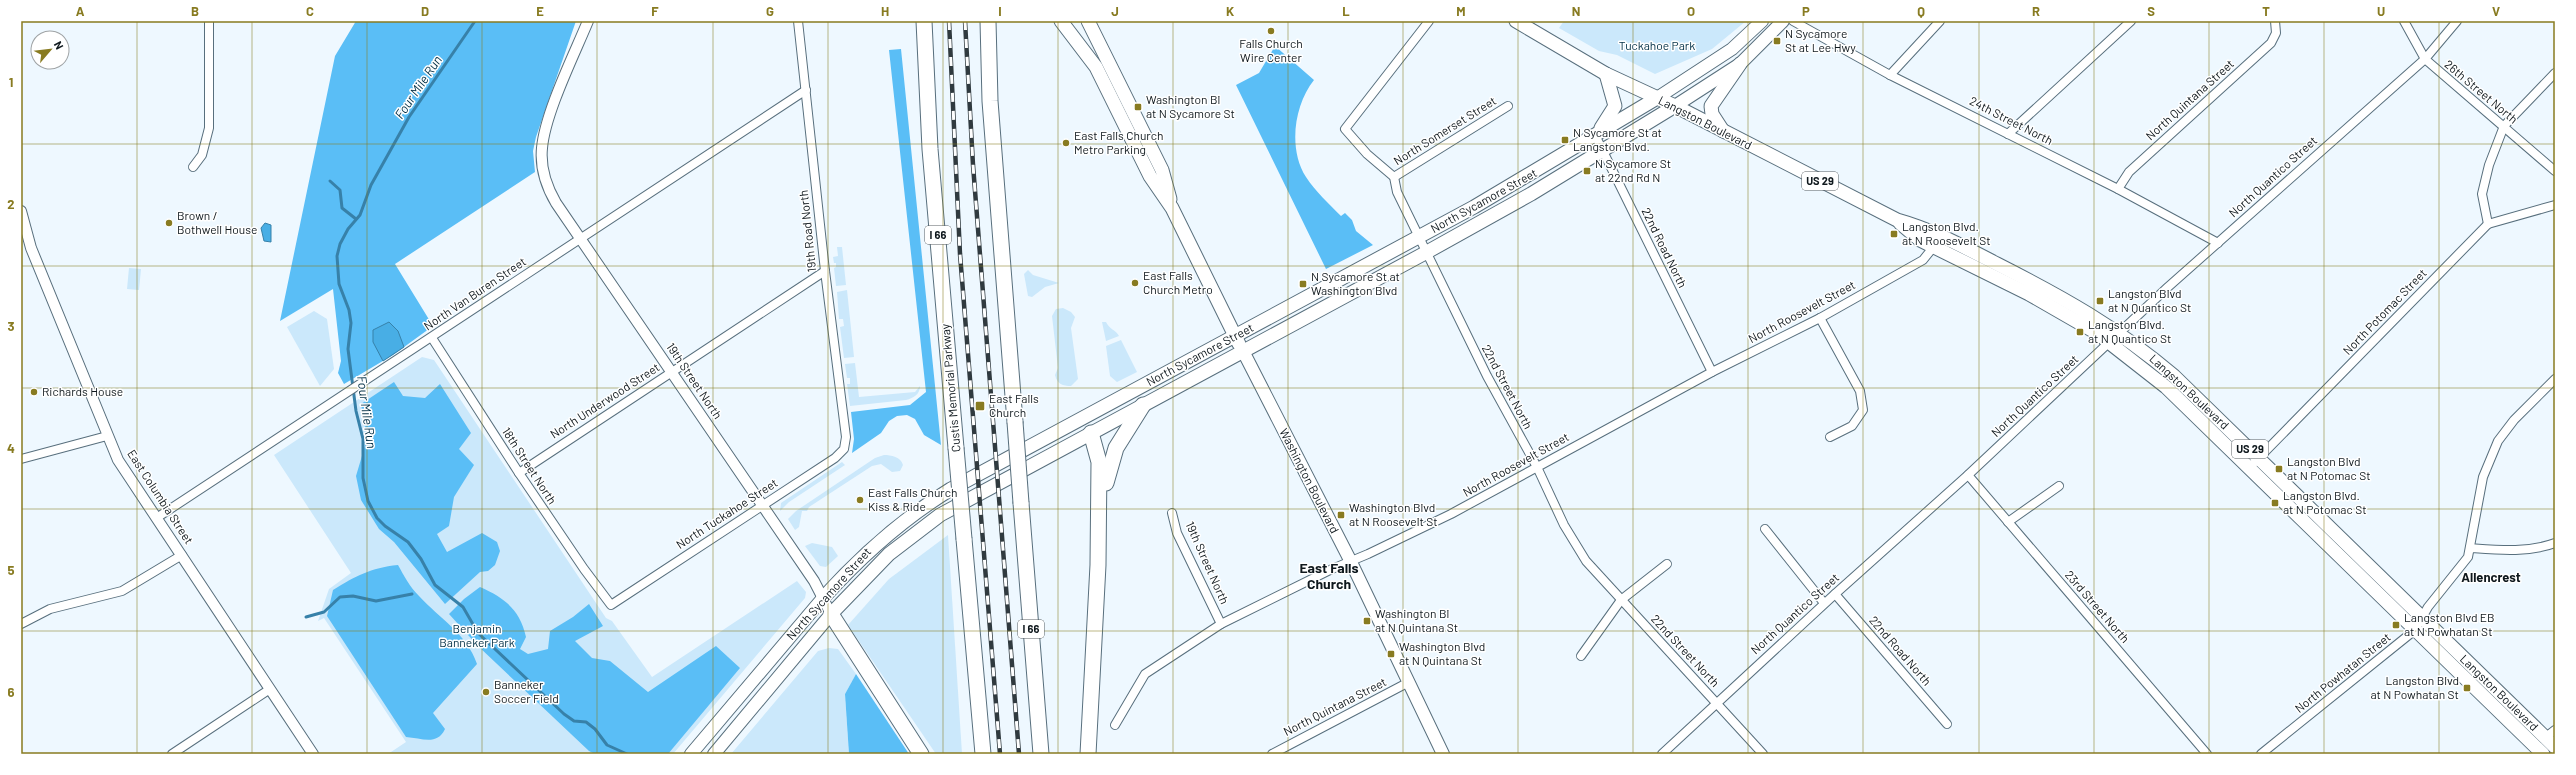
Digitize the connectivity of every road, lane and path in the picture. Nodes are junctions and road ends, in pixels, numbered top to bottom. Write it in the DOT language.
graph roads {
  1 [pos="209,21"];
  2 [pos="588,21"];
  3 [pos="798,21"];
  4 [pos="924,21"];
  5 [pos="988,21"];
  6 [pos="1061,21"];
  7 [pos="1088,21"];
  8 [pos="1429,21"];
  9 [pos="1516,21"];
  10 [pos="1762,21"];
  11 [pos="1783,21"];
  12 [pos="1794,21"];
  13 [pos="1940,21"];
  14 [pos="2131,21"];
  15 [pos="2404,21"];
  16 [pos="2457,21"];
  17 [pos="2276,25"];
  18 [pos="2425,59"];
  19 [pos="1740,64"];
  20 [pos="2555,73"];
  21 [pos="1606,74"];
  22 [pos="1890,75"];
  23 [pos="806,90"];
  24 [pos="1657,98"];
  25 [pos="1508,106"];
  26 [pos="1675,106"];
  27 [pos="2504,126"];
  28 [pos="1723,131"];
  29 [pos="2008,134"];
  30 [pos="1595,136"];
  31 [pos="1603,150"];
  32 [pos="193,167"];
  33 [pos="2555,171"];
  34 [pos="1394,176"];
  35 [pos="2118,189"];
  36 [pos="2555,204"];
  37 [pos="1172,208"];
  38 [pos="21,211"];
  39 [pos="1897,220"];
  40 [pos="2488,224"];
  41 [pos="1941,235"];
  42 [pos="1419,237"];
  43 [pos="24,238"];
  44 [pos="582,239"];
  45 [pos="2218,243"];
  46 [pos="1934,247"];
  47 [pos="1427,252"];
  48 [pos="825,271"];
  49 [pos="1820,318"];
  50 [pos="1235,336"];
  51 [pos="432,338"];
  52 [pos="2115,338"];
  53 [pos="1243,351"];
  54 [pos="672,372"];
  55 [pos="1712,372"];
  56 [pos="2555,379"];
  57 [pos="1143,405"];
  58 [pos="1085,417"];
  59 [pos="1091,433"];
  60 [pos="107,436"];
  61 [pos="846,437"];
  62 [pos="1830,437"];
  63 [pos="2259,458"];
  64 [pos="21,459"];
  65 [pos="1537,467"];
  66 [pos="2250,467"];
  67 [pos="518,473"];
  68 [pos="1968,475"];
  69 [pos="2059,486"];
  70 [pos="762,506"];
  71 [pos="1172,513"];
  72 [pos="158,517"];
  73 [pos="2008,522"];
  74 [pos="1765,529"];
  75 [pos="1098,538"];
  76 [pos="2555,543"];
  77 [pos="2470,548"];
  78 [pos="182,555"];
  79 [pos="1350,560"];
  80 [pos="1668,564"];
  81 [pos="1834,594"];
  82 [pos="823,598"];
  83 [pos="1621,600"];
  84 [pos="1824,603"];
  85 [pos="611,605"];
  86 [pos="831,614"];
  87 [pos="2422,617"];
  88 [pos="21,624"];
  89 [pos="1220,624"];
  90 [pos="2415,630"];
  91 [pos="1580,656"];
  92 [pos="1409,682"];
  93 [pos="270,689"];
  94 [pos="1716,702"];
  95 [pos="1948,724"];
  96 [pos="1114,725"];
  97 [pos="2552,738"];
  98 [pos="694,750"];
  99 [pos="716,751"];
  100 [pos="172,754"];
  101 [pos="313,754"];
  102 [pos="921,754"];
  103 [pos="983,754"];
  104 [pos="1041,754"];
  105 [pos="1088,754"];
  106 [pos="1272,754"];
  107 [pos="1443,754"];
  108 [pos="1662,754"];
  109 [pos="1763,754"];
  110 [pos="2207,754"];
  111 [pos="2261,754"];
  112 [pos="2543,754"];
  1 -- 32 [label="street"];
  2 -- 44 [label="street, 19th Street North"];
  3 -- 23 [label="street, 19th Road North"];
  4 -- 103 [label="highway, Custis Memorial Parkway / I 66, bridge"];
  5 -- 104 [label="highway, I 66, bridge"];
  6 -- 37 [label="main road, Washington Boulevard"];
  7 -- 37 [label="main road, Washington Boulevard"];
  8 -- 34 [label="street"];
  9 -- 21 [label="main road, Langston Boulevard / US 29"];
  10 -- 24 [label="main road, North Sycamore Street"];
  11 -- 19 [label="main road, North Sycamore Street"];
  12 -- 22 [label="street, 24th Street North"];
  13 -- 22 [label="street"];
  14 -- 29 [label="street"];
  15 -- 18 [label="street, 26th Street North"];
  16 -- 18 [label="street, North Quantico Street"];
  17 -- 35 [label="street, North Quintana Street"];
  18 -- 27 [label="street, 26th Street North"];
  18 -- 45 [label="street, North Quantico Street"];
  19 -- 26 [label="main road, North Sycamore Street"];
  19 -- 28 [label="main road"];
  20 -- 27 [label="street"];
  21 -- 24 [label="main road, Langston Boulevard / US 29"];
  21 -- 30 [label="main road"];
  22 -- 29 [label="street, 24th Street North"];
  23 -- 44 [label="street, North Van Buren Street"];
  23 -- 48 [label="street, 19th Road North"];
  24 -- 26 [label="main road, Langston Boulevard / US 29"];
  24 -- 30 [label="main road, North Sycamore Street"];
  25 -- 34 [label="street, North Somerset Street"];
  26 -- 28 [label="main road, Langston Boulevard / US 29"];
  26 -- 31 [label="main road, North Sycamore Street"];
  27 -- 33 [label="street, 26th Street North"];
  27 -- 40 [label="street"];
  28 -- 39 [label="main road, Langston Boulevard / US 29"];
  29 -- 35 [label="street, 24th Street North"];
  30 -- 31 [label="street, 22nd Road North"];
  30 -- 42 [label="main road, North Sycamore Street"];
  31 -- 47 [label="main road, North Sycamore Street"];
  31 -- 55 [label="street, 22nd Road North"];
  34 -- 42 [label="street, 22nd Street North"];
  35 -- 45 [label="street, 24th Street North"];
  36 -- 40 [label="street, North Potomac Street"];
  37 -- 50 [label="main road, Washington Boulevard"];
  38 -- 43 [label="street, East Columbia Street"];
  39 -- 41 [label="main road, Langston Boulevard / US 29"];
  39 -- 46 [label="main road, Langston Boulevard / US 29"];
  40 -- 63 [label="street, North Potomac Street"];
  41 -- 46 [label="street, North Roosevelt Street"];
  41 -- 52 [label="main road, Langston Boulevard / US 29"];
  42 -- 47 [label="street, 22nd Street North"];
  42 -- 50 [label="main road, North Sycamore Street"];
  43 -- 60 [label="street, East Columbia Street"];
  44 -- 51 [label="street, North Van Buren Street"];
  44 -- 54 [label="street, 19th Street North"];
  45 -- 52 [label="street, North Quantico Street"];
  46 -- 49 [label="street, North Roosevelt Street"];
  46 -- 52 [label="main road, Langston Boulevard / US 29"];
  47 -- 53 [label="main road, North Sycamore Street"];
  47 -- 65 [label="street, 22nd Street North"];
  48 -- 54 [label="street, North Underwood Street"];
  48 -- 61 [label="street, 19th Road North"];
  49 -- 55 [label="street, North Roosevelt Street"];
  49 -- 62 [label="street"];
  50 -- 53 [label="main road, Washington Boulevard"];
  50 -- 58 [label="main road, North Sycamore Street"];
  51 -- 67 [label="street, 18th Street North"];
  51 -- 72 [label="street, North Van Buren Street"];
  52 -- 63 [label="main road, Langston Boulevard / US 29"];
  52 -- 66 [label="main road, Langston Boulevard / US 29"];
  52 -- 68 [label="street, North Quantico Street"];
  53 -- 57 [label="main road, North Sycamore Street"];
  53 -- 79 [label="main road, Washington Boulevard"];
  54 -- 67 [label="street, North Underwood Street"];
  54 -- 70 [label="street, 19th Street North"];
  55 -- 65 [label="street, North Roosevelt Street"];
  56 -- 77 [label="street, North Powhatan Street"];
  57 -- 59 [label="main road, North Sycamore Street"];
  57 -- 75 [label="highway"];
  58 -- 59 [label="main road"];
  58 -- 82 [label="main road, North Sycamore Street"];
  59 -- 75 [label="highway"];
  59 -- 86 [label="main road, North Sycamore Street"];
  60 -- 64 [label="street"];
  60 -- 72 [label="street, East Columbia Street"];
  61 -- 70 [label="street, North Tuckahoe Street"];
  63 -- 66 [label="street, North Potomac Street"];
  63 -- 87 [label="main road, Langston Boulevard / US 29"];
  65 -- 79 [label="street, North Roosevelt Street"];
  65 -- 83 [label="street, 22nd Street North"];
  66 -- 90 [label="main road, Langston Boulevard / US 29"];
  67 -- 85 [label="street, 18th Street North"];
  68 -- 73 [label="street, 23rd Street North"];
  68 -- 81 [label="street, North Quantico Street"];
  69 -- 73 [label="street"];
  70 -- 82 [label="street, 19th Street North"];
  70 -- 85 [label="street, North Tuckahoe Street"];
  71 -- 89 [label="street, 19th Street North"];
  72 -- 78 [label="street, East Columbia Street"];
  73 -- 110 [label="street, 23rd Street North"];
  74 -- 84 [label="street"];
  75 -- 105 [label="highway"];
  76 -- 77 [label="street"];
  77 -- 87 [label="street, North Powhatan Street"];
  78 -- 88 [label="street"];
  78 -- 93 [label="street, East Columbia Street"];
  79 -- 89 [label="street, North Roosevelt Street"];
  79 -- 92 [label="main road, Washington Boulevard"];
  80 -- 83 [label="street"];
  81 -- 84 [label="street, North Quantico Street"];
  81 -- 95 [label="street, 22nd Road North"];
  82 -- 86 [label="street, 19th Street North"];
  82 -- 98 [label="main road, North Sycamore Street"];
  83 -- 91 [label="street"];
  83 -- 94 [label="street, 22nd Street North"];
  84 -- 94 [label="street, North Quantico Street"];
  86 -- 99 [label="main road, North Sycamore Street"];
  86 -- 102 [label="highway"];
  87 -- 90 [label="street, North Powhatan Street"];
  87 -- 97 [label="main road, Langston Boulevard / US 29"];
  89 -- 96 [label="street, North Roosevelt Street"];
  90 -- 111 [label="street, North Powhatan Street"];
  90 -- 112 [label="main road, Langston Boulevard / US 29"];
  92 -- 106 [label="street, North Quintana Street"];
  92 -- 107 [label="main road, Washington Boulevard"];
  93 -- 100 [label="street"];
  93 -- 101 [label="street, East Columbia Street"];
  94 -- 108 [label="street, North Quantico Street"];
  94 -- 109 [label="street, 22nd Street North"];
}
